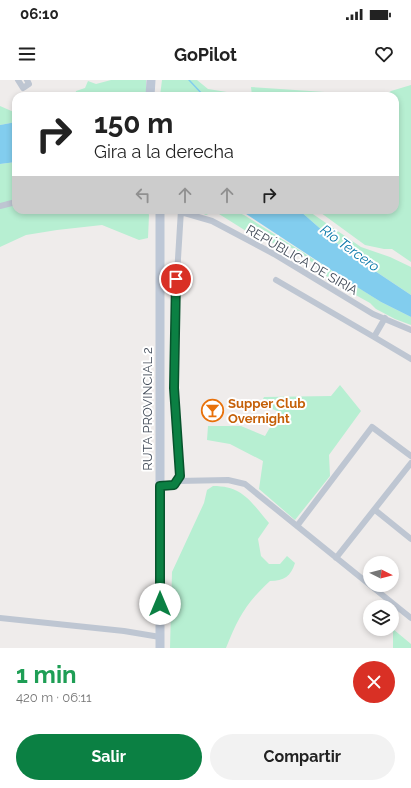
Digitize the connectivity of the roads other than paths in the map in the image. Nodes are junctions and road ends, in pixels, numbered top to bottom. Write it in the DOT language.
graph roads {
  1 [pos="18,80"];
  2 [pos="151,80"];
  3 [pos="156,80"];
  4 [pos="28,82"];
  5 [pos="153,92"];
  6 [pos="154,92"];
  7 [pos="12,203"];
  8 [pos="0,206"];
  9 [pos="156,214"];
  10 [pos="160,214"];
  11 [pos="181,214"];
  12 [pos="190,214"];
  13 [pos="160,242"];
  14 [pos="276,280"];
  15 [pos="385,318"];
  16 [pos="411,330"];
  17 [pos="374,337"];
  18 [pos="411,359"];
  19 [pos="411,456"];
  20 [pos="411,464"];
  21 [pos="178,481"];
  22 [pos="160,486"];
  23 [pos="375,510"];
  24 [pos="297,526"];
  25 [pos="411,539"];
  26 [pos="336,558"];
  27 [pos="363,579"];
  28 [pos="379,592"];
  29 [pos="0,618"];
  30 [pos="411,618"];
  31 [pos="160,637"];
  32 [pos="160,648"];
  1 -- 4 [label="street"];
  2 -- 5 [label="main road"];
  3 -- 6 [label="main road"];
  7 -- 8 [label="street"];
  9 -- 13 [label="main road, RUTA PROVINCIAL 2"];
  10 -- 13 [label="main road, RUTA PROVINCIAL 2"];
  11 -- 21 [label="street"];
  12 -- 15 [label="street, REPÚBLICA DE SIRIA"];
  13 -- 22 [label="main road, RUTA PROVINCIAL 2"];
  14 -- 17 [label="street"];
  15 -- 16 [label="street, REPÚBLICA DE SIRIA"];
  15 -- 17 [label="street"];
  17 -- 18 [label="street"];
  19 -- 24 [label="street"];
  20 -- 23 [label="street"];
  21 -- 22 [label="street"];
  21 -- 24 [label="street"];
  22 -- 31 [label="main road, RUTA PROVINCIAL 2"];
  23 -- 25 [label="street"];
  23 -- 26 [label="street"];
  24 -- 26 [label="street"];
  26 -- 27 [label="street"];
  28 -- 30 [label="street"];
  29 -- 31 [label="street"];
  31 -- 32 [label="main road, RUTA PROVINCIAL 2"];
}
